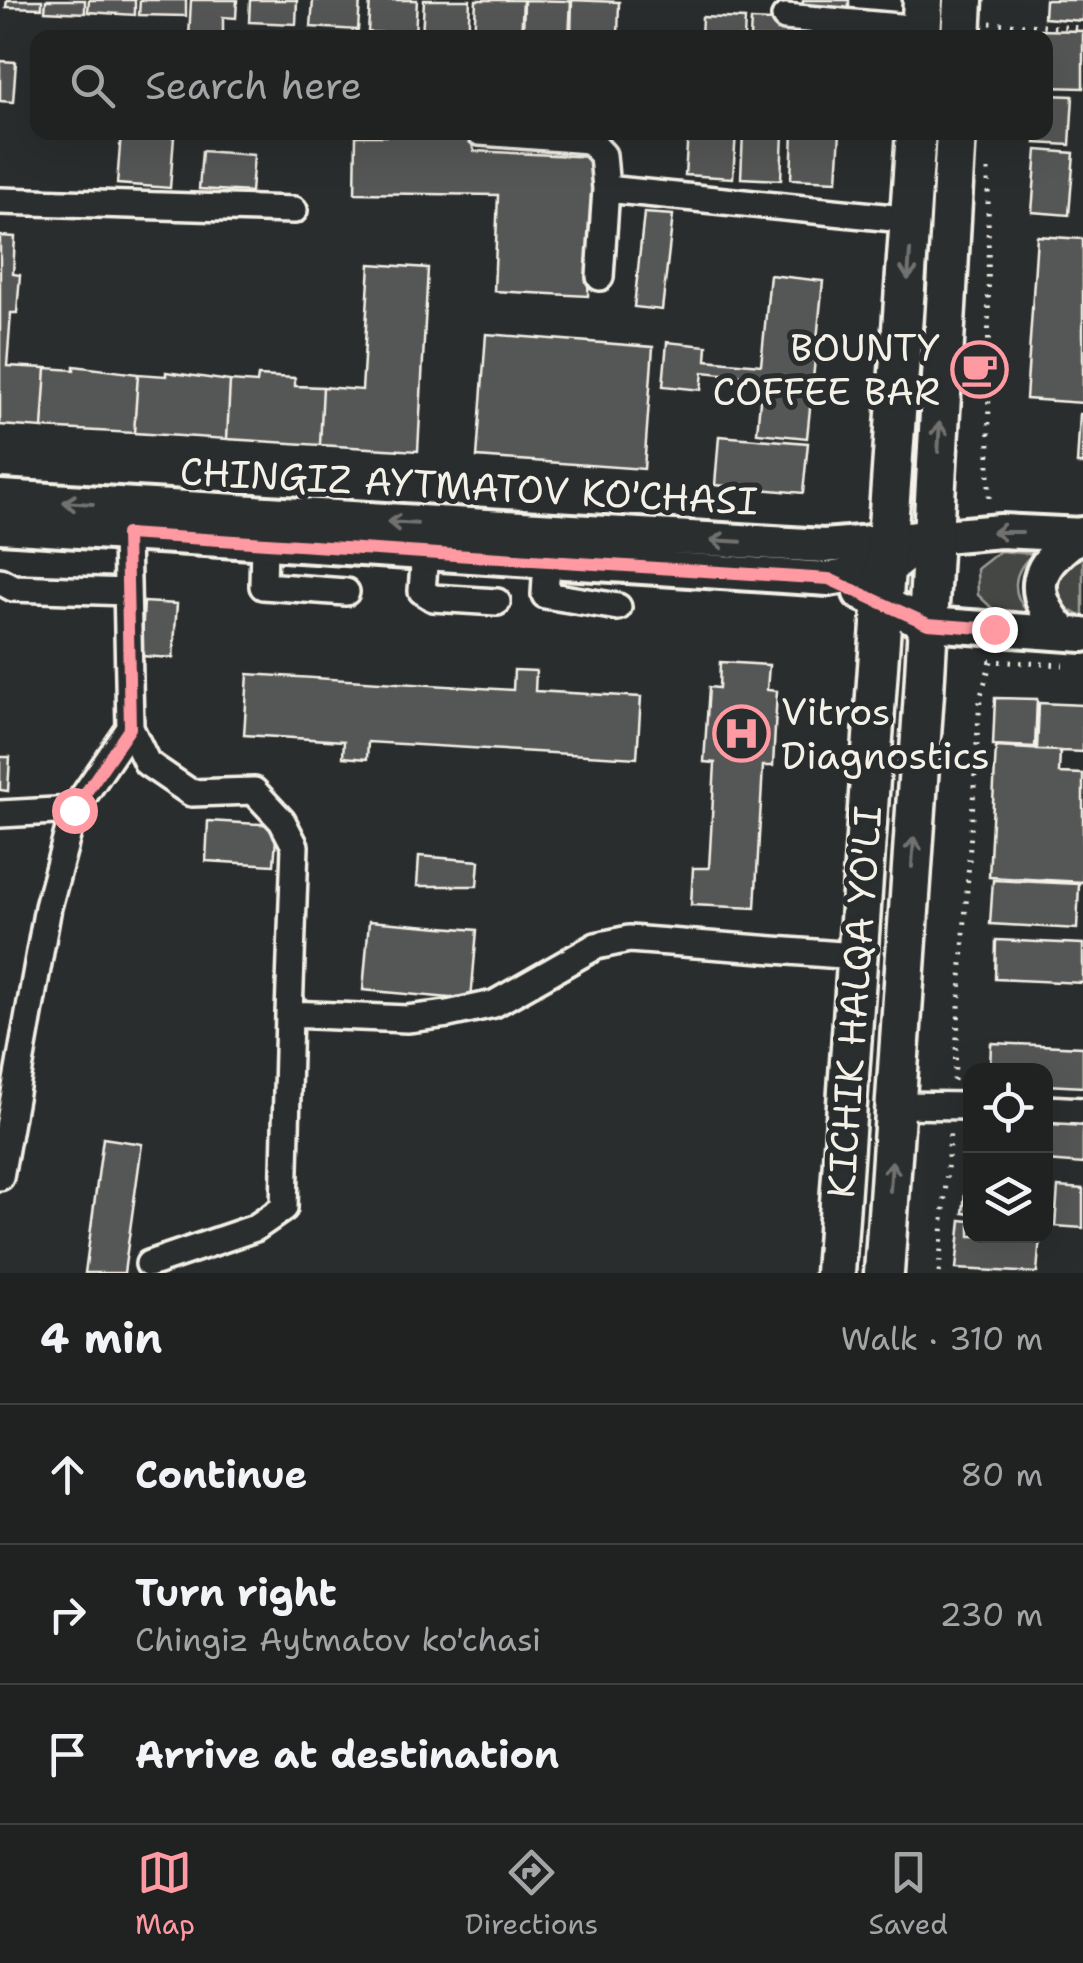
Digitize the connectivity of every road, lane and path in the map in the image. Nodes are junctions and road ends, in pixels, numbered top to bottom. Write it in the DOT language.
graph roads {
  1 [pos="785,17"];
  2 [pos="971,20"];
  3 [pos="921,22"];
  4 [pos="1083,28"];
  5 [pos="589,140"];
  6 [pos="916,140"];
  7 [pos="972,142"];
  8 [pos="606,189"];
  9 [pos="0,201"];
  10 [pos="294,210"];
  11 [pos="913,220"];
  12 [pos="600,277"];
  13 [pos="0,498"];
  14 [pos="1002,507"];
  15 [pos="0,526"];
  16 [pos="126,534"];
  17 [pos="934,534"];
  18 [pos="1082,534"];
  19 [pos="264,543"];
  20 [pos="425,553"];
  21 [pos="547,560"];
  22 [pos="888,571"];
  23 [pos="0,581"];
  24 [pos="127,592"];
  25 [pos="346,592"];
  26 [pos="497,602"];
  27 [pos="618,607"];
  28 [pos="928,624"];
  29 [pos="1071,644"];
  30 [pos="130,728"];
  31 [pos="74,810"];
  32 [pos="0,814"];
  33 [pos="855,956"];
  34 [pos="289,1014"];
  35 [pos="896,1105"];
  36 [pos="961,1106"];
  37 [pos="1053,1109"];
  38 [pos="1083,1110"];
  39 [pos="0,1177"];
  40 [pos="149,1264"];
  41 [pos="835,1273"];
  42 [pos="884,1273"];
  43 [pos="939,1273"];
  1 -- 3 [label="street"];
  2 -- 4 [label="path"];
  5 -- 8 [label="street"];
  6 -- 11 [label="highway, KICHIK HALQA YO'LI"];
  7 -- 14 [label="path"];
  17 -- 7 [label="highway, KICHIK HALQA YO'LI, one-way"];
  8 -- 11 [label="street"];
  8 -- 12 [label="street"];
  9 -- 10 [label="street"];
  11 -- 22 [label="highway, KICHIK HALQA YO'LI, one-way"];
  22 -- 13 [label="main road, CHINGIZ AYTMATOV KO'CHASI, one-way"];
  15 -- 16 [label="main road, CHINGIZ AYTMATOV KO'CHASI"];
  16 -- 19 [label="main road, CHINGIZ AYTMATOV KO'CHASI"];
  16 -- 24 [label="street"];
  18 -- 17 [label="main road, CHINGIZ AYTMATOV KO'CHASI, one-way"];
  17 -- 22 [label="main road, CHINGIZ AYTMATOV KO'CHASI"];
  17 -- 28 [label="highway, KICHIK HALQA YO'LI"];
  18 -- 29 [label="main road"];
  19 -- 20 [label="main road, CHINGIZ AYTMATOV KO'CHASI"];
  19 -- 25 [label="street"];
  20 -- 21 [label="main road, CHINGIZ AYTMATOV KO'CHASI"];
  20 -- 26 [label="street"];
  21 -- 22 [label="main road, CHINGIZ AYTMATOV KO'CHASI"];
  21 -- 27 [label="street"];
  22 -- 28 [label="main road"];
  22 -- 33 [label="highway, KICHIK HALQA YO'LI"];
  23 -- 24 [label="street"];
  24 -- 30 [label="street"];
  28 -- 29 [label="main road"];
  35 -- 28 [label="highway, KICHIK HALQA YO'LI, one-way"];
  29 -- 36 [label="path"];
  30 -- 31 [label="street"];
  30 -- 34 [label="street"];
  31 -- 32 [label="street"];
  31 -- 39 [label="street"];
  33 -- 34 [label="street"];
  33 -- 41 [label="highway, KICHIK HALQA YO'LI"];
  34 -- 40 [label="street"];
  35 -- 36 [label="street"];
  42 -- 35 [label="highway, KICHIK HALQA YO'LI, one-way"];
  36 -- 43 [label="path"];
  37 -- 38 [label="street"];
}
